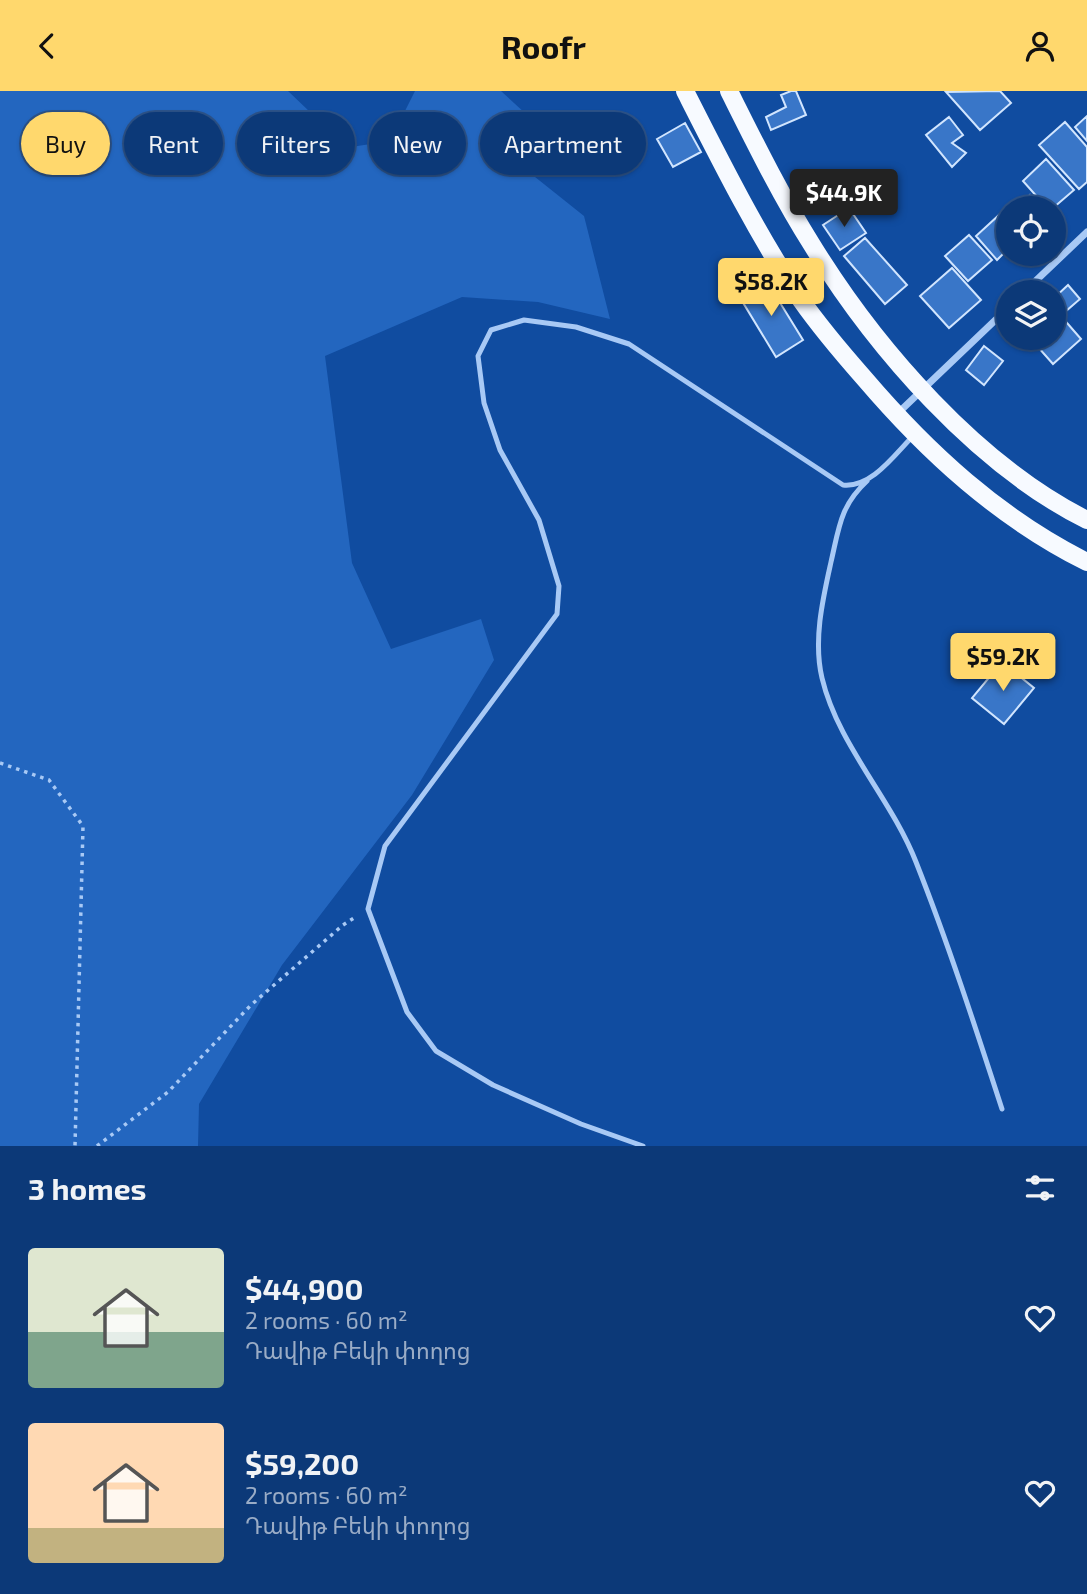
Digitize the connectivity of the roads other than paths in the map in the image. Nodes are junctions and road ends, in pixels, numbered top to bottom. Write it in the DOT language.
graph roads {
  1 [pos="685,91"];
  2 [pos="729,91"];
  3 [pos="1087,232"];
  4 [pos="1037,280"];
  5 [pos="996,319"];
  6 [pos="923,389"];
  7 [pos="896,415"];
  8 [pos="914,435"];
  9 [pos="869,479"];
  10 [pos="1087,520"];
  11 [pos="1087,562"];
  12 [pos="1002,1109"];
  13 [pos="643,1146"];
  1 -- 7 [label="main road"];
  2 -- 6 [label="main road"];
  3 -- 4 [label="street"];
  5 -- 6 [label="street"];
  6 -- 7 [label="street"];
  6 -- 10 [label="main road"];
  7 -- 8 [label="main road"];
  8 -- 9 [label="lane"];
  8 -- 11 [label="main road"];
  9 -- 12 [label="lane"];
  9 -- 13 [label="lane"];
}
